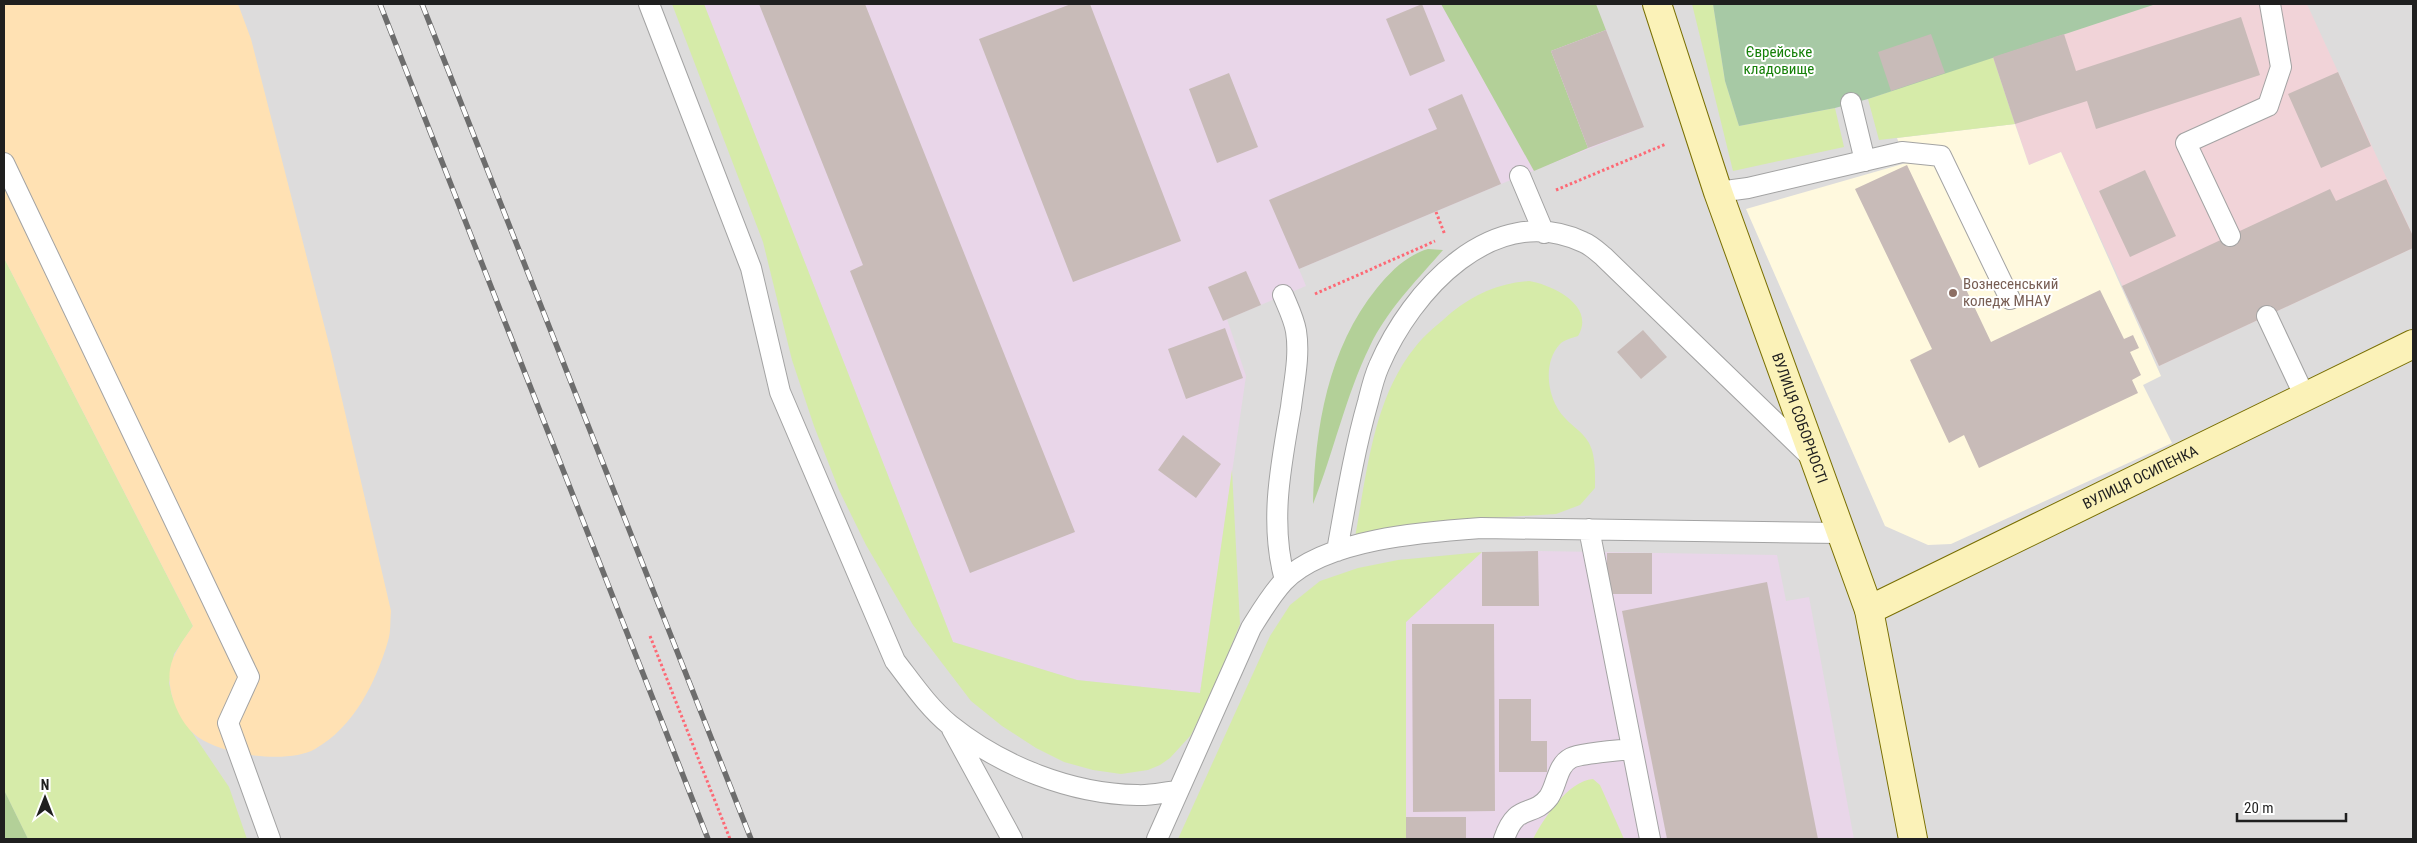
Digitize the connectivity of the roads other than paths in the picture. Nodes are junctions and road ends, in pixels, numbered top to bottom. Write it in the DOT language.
graph roads {
  1 [pos="649,4"];
  2 [pos="1657,4"];
  3 [pos="2270,4"];
  4 [pos="1851,104"];
  5 [pos="1865,161"];
  6 [pos="4,163"];
  7 [pos="1520,176"];
  8 [pos="1718,192"];
  9 [pos="1544,233"];
  10 [pos="2230,236"];
  11 [pos="1283,295"];
  12 [pos="2010,299"];
  13 [pos="2267,316"];
  14 [pos="2413,344"];
  15 [pos="2305,397"];
  16 [pos="1813,460"];
  17 [pos="1589,529"];
  18 [pos="1840,533"];
  19 [pos="1337,551"];
  20 [pos="1285,580"];
  21 [pos="1869,610"];
  22 [pos="949,724"];
  23 [pos="1632,749"];
  24 [pos="1178,791"];
  25 [pos="270,839"];
  26 [pos="1012,839"];
  27 [pos="1157,839"];
  28 [pos="1504,839"];
  29 [pos="1650,839"];
  30 [pos="1913,839"];
  1 -- 22 [label="lane"];
  2 -- 8 [label="main road, ВУЛИЦЯ СОБОРНОСТІ"];
  3 -- 10 [label="lane"];
  4 -- 5 [label="lane"];
  5 -- 8 [label="lane"];
  5 -- 12 [label="lane"];
  6 -- 25 [label="lane"];
  7 -- 9 [label="lane"];
  8 -- 16 [label="main road, ВУЛИЦЯ СОБОРНОСТІ"];
  9 -- 16 [label="lane"];
  9 -- 19 [label="lane"];
  11 -- 20 [label="lane"];
  13 -- 15 [label="lane"];
  14 -- 15 [label="main road, ВУЛИЦЯ ОСИПЕНКА"];
  15 -- 21 [label="main road, ВУЛИЦЯ ОСИПЕНКА"];
  16 -- 18 [label="main road, ВУЛИЦЯ СОБОРНОСТІ"];
  17 -- 18 [label="lane"];
  17 -- 19 [label="lane"];
  17 -- 23 [label="lane"];
  18 -- 21 [label="main road, ВУЛИЦЯ СОБОРНОСТІ"];
  19 -- 20 [label="lane"];
  20 -- 24 [label="lane"];
  21 -- 30 [label="main road, ВУЛИЦЯ СОБОРНОСТІ"];
  22 -- 24 [label="lane"];
  22 -- 26 [label="lane"];
  23 -- 28 [label="lane"];
  23 -- 29 [label="lane"];
  24 -- 27 [label="lane"];
}
